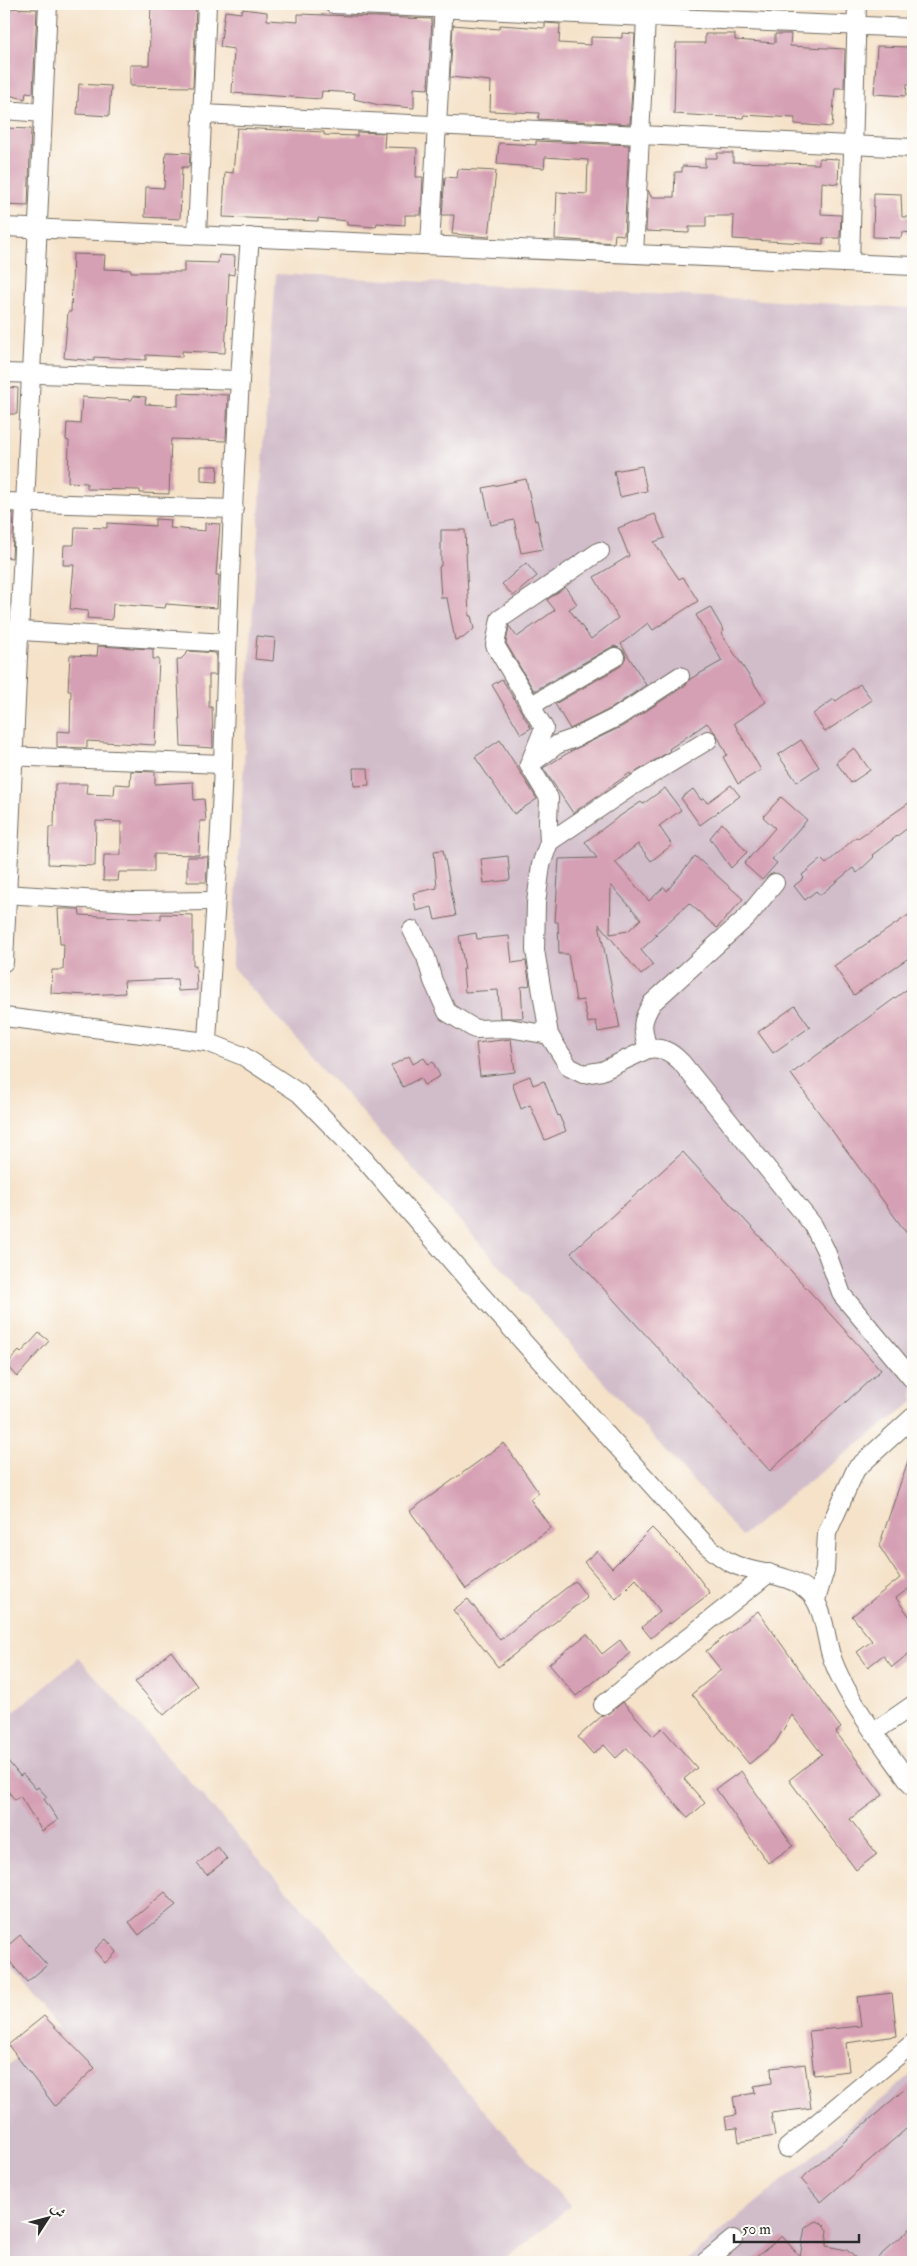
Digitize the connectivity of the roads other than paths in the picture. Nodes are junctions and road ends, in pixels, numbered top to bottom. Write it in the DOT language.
graph roads {
  1 [pos="48,4"];
  2 [pos="206,4"];
  3 [pos="334,4"];
  4 [pos="857,4"];
  5 [pos="444,6"];
  6 [pos="646,18"];
  7 [pos="857,25"];
  8 [pos="913,28"];
  9 [pos="4,110"];
  10 [pos="43,113"];
  11 [pos="202,114"];
  12 [pos="437,126"];
  13 [pos="640,135"];
  14 [pos="853,145"];
  15 [pos="913,148"];
  16 [pos="4,227"];
  17 [pos="38,228"];
  18 [pos="197,235"];
  19 [pos="250,237"];
  20 [pos="430,245"];
  21 [pos="634,254"];
  22 [pos="850,263"];
  23 [pos="913,266"];
  24 [pos="4,373"];
  25 [pos="31,375"];
  26 [pos="239,380"];
  27 [pos="4,502"];
  28 [pos="25,503"];
  29 [pos="234,509"];
  30 [pos="600,551"];
  31 [pos="11,630"];
  32 [pos="226,643"];
  33 [pos="615,657"];
  34 [pos="680,676"];
  35 [pos="530,706"];
  36 [pos="708,740"];
  37 [pos="8,756"];
  38 [pos="223,764"];
  39 [pos="528,765"];
  40 [pos="549,842"];
  41 [pos="775,883"];
  42 [pos="5,895"];
  43 [pos="215,901"];
  44 [pos="412,930"];
  45 [pos="4,962"];
  46 [pos="4,1017"];
  47 [pos="549,1035"];
  48 [pos="207,1042"];
  49 [pos="648,1049"];
  50 [pos="913,1380"];
  51 [pos="913,1417"];
  52 [pos="769,1573"];
  53 [pos="816,1600"];
  54 [pos="603,1705"];
  55 [pos="913,1705"];
  56 [pos="874,1732"];
  57 [pos="913,1787"];
  58 [pos="913,2043"];
  59 [pos="787,2148"];
  60 [pos="734,2239"];
  61 [pos="705,2262"];
  1 -- 10 [label="street"];
  2 -- 11 [label="street"];
  3 -- 5 [label="street"];
  4 -- 7 [label="street"];
  5 -- 6 [label="street"];
  5 -- 12 [label="street"];
  6 -- 7 [label="street"];
  6 -- 13 [label="street"];
  7 -- 8 [label="street"];
  7 -- 14 [label="street"];
  9 -- 10 [label="street"];
  10 -- 17 [label="street"];
  11 -- 12 [label="street"];
  11 -- 18 [label="street"];
  12 -- 13 [label="street"];
  12 -- 20 [label="street"];
  13 -- 14 [label="street"];
  13 -- 21 [label="street"];
  14 -- 15 [label="street"];
  14 -- 22 [label="street"];
  16 -- 17 [label="street"];
  17 -- 18 [label="street"];
  17 -- 25 [label="street"];
  18 -- 19 [label="street"];
  19 -- 20 [label="street"];
  19 -- 26 [label="street"];
  20 -- 21 [label="street"];
  21 -- 22 [label="street"];
  22 -- 23 [label="street"];
  24 -- 25 [label="street"];
  25 -- 26 [label="street"];
  25 -- 28 [label="street"];
  26 -- 29 [label="street"];
  27 -- 28 [label="street"];
  28 -- 29 [label="street"];
  28 -- 31 [label="street"];
  29 -- 32 [label="street"];
  30 -- 35 [label="street"];
  31 -- 32 [label="street"];
  31 -- 37 [label="street"];
  32 -- 38 [label="street"];
  33 -- 35 [label="street"];
  34 -- 39 [label="street"];
  35 -- 39 [label="street"];
  36 -- 40 [label="street"];
  37 -- 38 [label="street"];
  37 -- 42 [label="street"];
  38 -- 43 [label="street"];
  39 -- 40 [label="street"];
  40 -- 47 [label="street"];
  41 -- 49 [label="street"];
  42 -- 43 [label="street"];
  42 -- 45 [label="street"];
  43 -- 48 [label="street"];
  44 -- 47 [label="street"];
  46 -- 48 [label="street"];
  47 -- 49 [label="street"];
  48 -- 52 [label="street"];
  49 -- 50 [label="street"];
  51 -- 53 [label="street"];
  52 -- 53 [label="street"];
  52 -- 54 [label="street"];
  53 -- 56 [label="street"];
  55 -- 56 [label="street"];
  56 -- 57 [label="street"];
  58 -- 59 [label="street"];
  60 -- 61 [label="street"];
}
